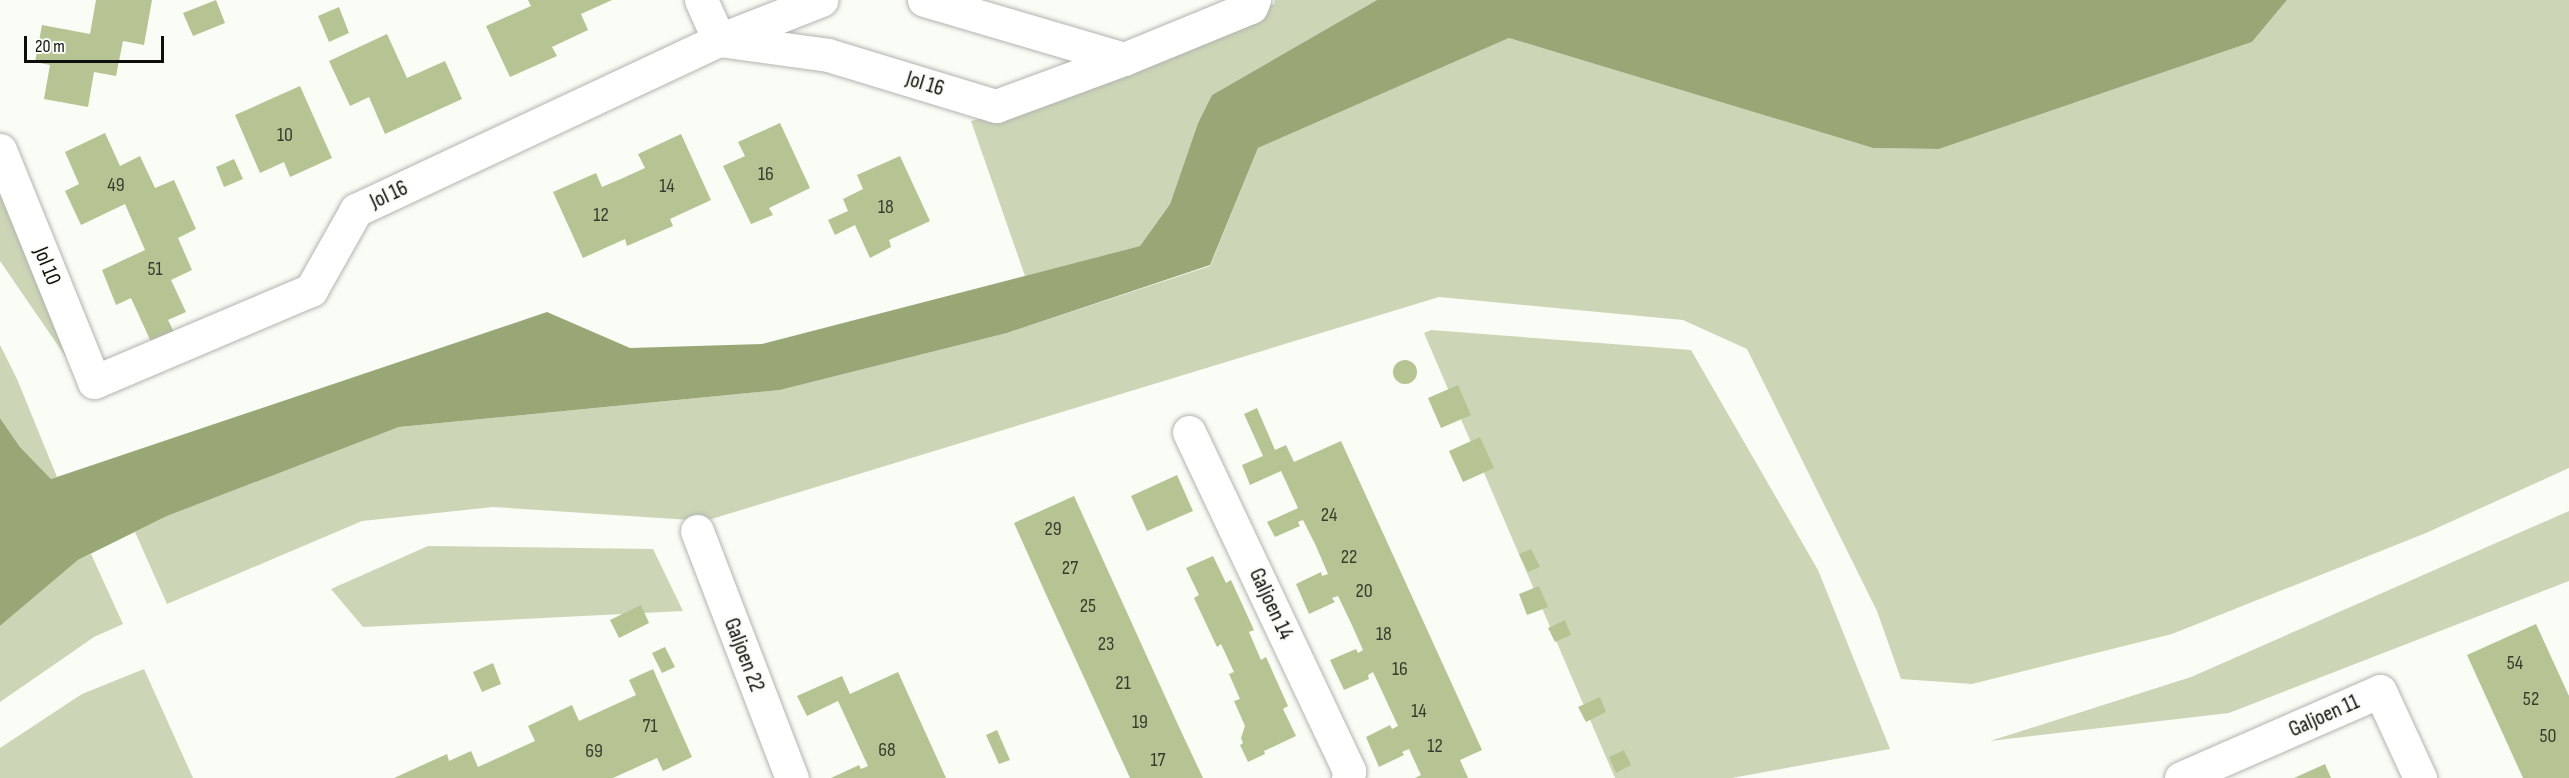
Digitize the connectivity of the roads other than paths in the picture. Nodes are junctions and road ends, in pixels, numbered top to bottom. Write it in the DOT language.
graph roads {
  1 [pos="701,0"];
  2 [pos="821,0"];
  3 [pos="924,0"];
  4 [pos="1254,0"];
  5 [pos="719,40"];
  6 [pos="1124,59"];
  7 [pos="0,150"];
  8 [pos="94,382"];
  9 [pos="1189,432"];
  10 [pos="697,531"];
  11 [pos="792,778"];
  12 [pos="1348,778"];
  13 [pos="2181,778"];
  14 [pos="2420,778"];
  1 -- 5 [label="street"];
  2 -- 5 [label="street, Jol 16"];
  3 -- 6 [label="street"];
  4 -- 6 [label="street, Jol 16"];
  5 -- 6 [label="street, Jol 16"];
  5 -- 8 [label="street, Jol 16"];
  7 -- 8 [label="street, Jol 10"];
  9 -- 12 [label="street, Galjoen 14"];
  10 -- 11 [label="street, Galjoen 22"];
  13 -- 14 [label="street, Galjoen 11"];
}
